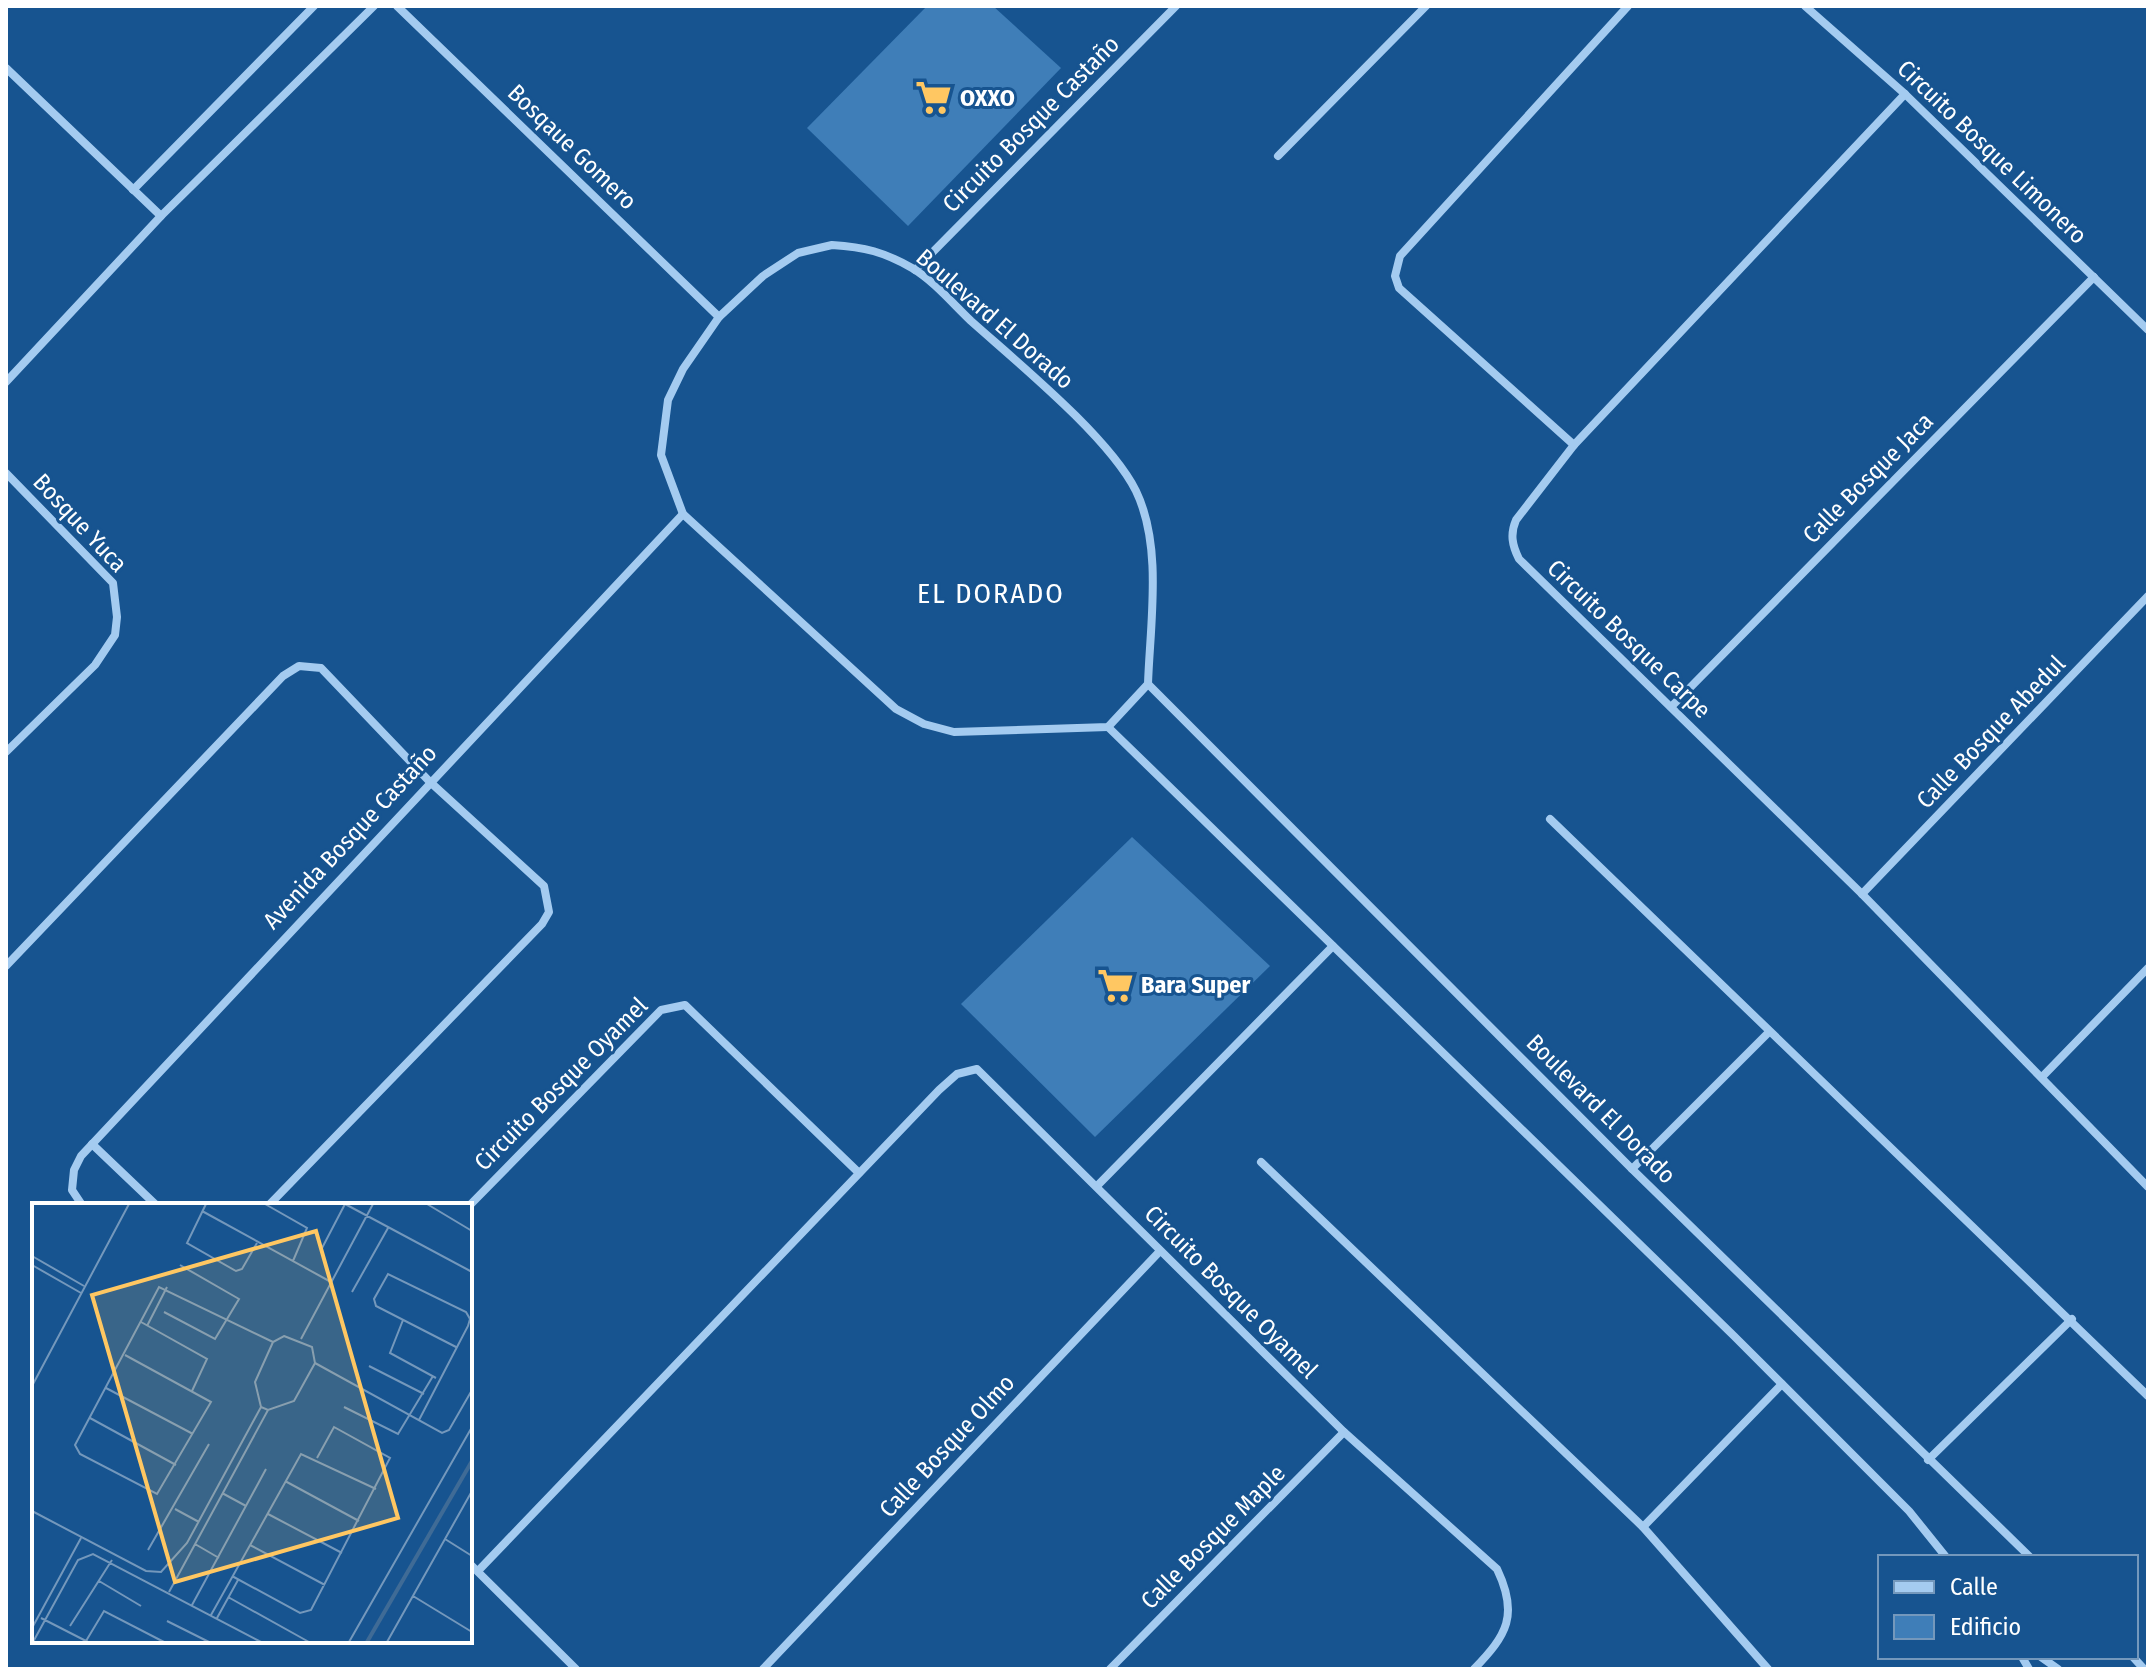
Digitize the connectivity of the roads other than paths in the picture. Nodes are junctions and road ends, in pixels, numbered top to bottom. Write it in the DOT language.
graph roads {
  1 [pos="314,6"];
  2 [pos="374,6"];
  3 [pos="397,6"];
  4 [pos="1176,6"];
  5 [pos="1426,6"];
  6 [pos="1628,6"];
  7 [pos="1805,6"];
  8 [pos="6,68"];
  9 [pos="1905,94"];
  10 [pos="1278,156"];
  11 [pos="133,190"];
  12 [pos="161,216"];
  13 [pos="915,270"];
  14 [pos="2094,277"];
  15 [pos="719,317"];
  16 [pos="2148,330"];
  17 [pos="6,382"];
  18 [pos="1574,445"];
  19 [pos="6,473"];
  20 [pos="683,514"];
  21 [pos="2148,596"];
  22 [pos="1148,684"];
  23 [pos="1671,707"];
  24 [pos="1108,727"];
  25 [pos="6,752"];
  26 [pos="429,781"];
  27 [pos="1550,819"];
  28 [pos="1862,894"];
  29 [pos="1333,946"];
  30 [pos="6,966"];
  31 [pos="2148,968"];
  32 [pos="1768,1033"];
  33 [pos="2042,1077"];
  34 [pos="92,1144"];
  35 [pos="1261,1162"];
  36 [pos="1632,1169"];
  37 [pos="859,1173"];
  38 [pos="1097,1186"];
  39 [pos="2148,1187"];
  40 [pos="78,1202"];
  41 [pos="154,1203"];
  42 [pos="271,1203"];
  43 [pos="472,1203"];
  44 [pos="1160,1251"];
  45 [pos="2072,1319"];
  46 [pos="1782,1384"];
  47 [pos="2148,1396"];
  48 [pos="1344,1432"];
  49 [pos="1928,1460"];
  50 [pos="1643,1527"];
  51 [pos="1944,1555"];
  52 [pos="2028,1555"];
  53 [pos="472,1566"];
  54 [pos="478,1571"];
  55 [pos="576,1669"];
  56 [pos="763,1669"];
  57 [pos="1110,1669"];
  58 [pos="1474,1669"];
  59 [pos="1768,1669"];
  1 -- 11 [label="street"];
  2 -- 12 [label="street"];
  3 -- 15 [label="street, Bosqaue Gomero"];
  4 -- 13 [label="street, Circuito Bosque Castaño"];
  5 -- 10 [label="street"];
  6 -- 18 [label="street"];
  7 -- 9 [label="street, Circuito Bosque Limonero"];
  8 -- 11 [label="street"];
  9 -- 14 [label="street, Circuito Bosque Limonero"];
  9 -- 18 [label="street, Circuito Bosque Carpe"];
  11 -- 12 [label="street"];
  12 -- 17 [label="street"];
  13 -- 15 [label="street, Boulevard El Dorado"];
  13 -- 22 [label="street, Boulevard El Dorado"];
  14 -- 16 [label="street, Circuito Bosque Limonero"];
  14 -- 23 [label="street, Calle Bosque Jaca"];
  15 -- 20 [label="street, Boulevard El Dorado"];
  18 -- 23 [label="street, Circuito Bosque Carpe"];
  19 -- 25 [label="street, Bosque Yuca"];
  20 -- 24 [label="street, Boulevard El Dorado"];
  20 -- 26 [label="street, Avenida Bosque Castaño"];
  21 -- 28 [label="street, Calle Bosque Abedul"];
  22 -- 24 [label="street"];
  22 -- 36 [label="street, Boulevard El Dorado"];
  23 -- 28 [label="street, Circuito Bosque Carpe"];
  24 -- 29 [label="street"];
  26 -- 30 [label="street"];
  26 -- 34 [label="street, Avenida Bosque Castaño"];
  26 -- 42 [label="street"];
  27 -- 32 [label="street"];
  28 -- 33 [label="street, Circuito Bosque Carpe"];
  29 -- 38 [label="street"];
  29 -- 46 [label="street"];
  31 -- 33 [label="street"];
  32 -- 36 [label="street"];
  32 -- 45 [label="street"];
  33 -- 39 [label="street, Circuito Bosque Carpe"];
  34 -- 40 [label="street, Avenida Bosque Castaño"];
  34 -- 41 [label="street"];
  35 -- 50 [label="street"];
  36 -- 49 [label="street, Boulevard El Dorado"];
  37 -- 38 [label="street, Circuito Bosque Oyamel"];
  37 -- 43 [label="street, Circuito Bosque Oyamel"];
  37 -- 54 [label="street, Circuito Bosque Oyamel"];
  38 -- 44 [label="street, Circuito Bosque Oyamel"];
  44 -- 48 [label="street, Circuito Bosque Oyamel"];
  44 -- 56 [label="street, Calle Bosque Olmo"];
  45 -- 47 [label="street"];
  45 -- 49 [label="street"];
  46 -- 50 [label="street"];
  46 -- 51 [label="street"];
  48 -- 57 [label="street, Calle Bosque Maple"];
  48 -- 58 [label="street, Circuito Bosque Oyamel"];
  49 -- 52 [label="street, Boulevard El Dorado"];
  50 -- 59 [label="street"];
  53 -- 54 [label="street"];
  54 -- 55 [label="street"];
}
